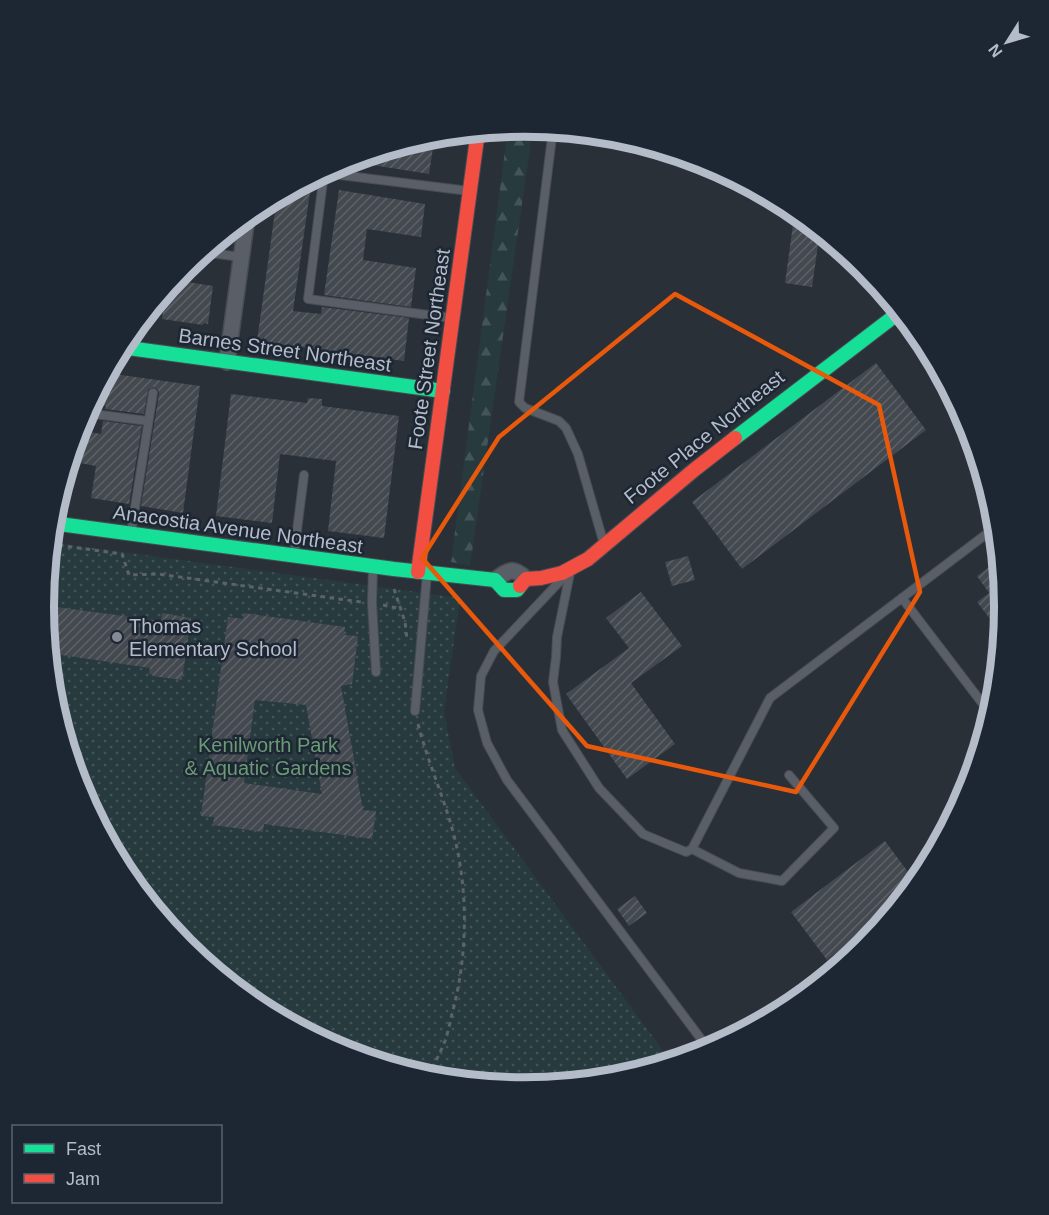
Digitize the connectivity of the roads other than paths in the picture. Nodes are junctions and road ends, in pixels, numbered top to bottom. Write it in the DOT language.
graph roads {
  1 [pos="552,138"];
  2 [pos="477,140"];
  3 [pos="341,174"];
  4 [pos="324,182"];
  5 [pos="470,192"];
  6 [pos="245,229"];
  7 [pos="215,254"];
  8 [pos="241,257"];
  9 [pos="894,316"];
  10 [pos="453,318"];
  11 [pos="131,348"];
  12 [pos="227,362"];
  13 [pos="443,391"];
  14 [pos="153,393"];
  15 [pos="96,414"];
  16 [pos="148,421"];
  17 [pos="304,475"];
  18 [pos="62,524"];
  19 [pos="989,533"];
  20 [pos="131,534"];
  21 [pos="604,545"];
  22 [pos="294,556"];
  23 [pos="373,566"];
  24 [pos="571,569"];
  25 [pos="423,573"];
  26 [pos="526,579"];
  27 [pos="495,580"];
  28 [pos="902,598"];
  29 [pos="376,672"];
  30 [pos="984,706"];
  31 [pos="415,711"];
  32 [pos="789,775"];
  33 [pos="692,849"];
  34 [pos="704,1043"];
  1 -- 21 [label="lane"];
  2 -- 5 [label="street, Foote Street Northeast"];
  3 -- 5 [label="lane"];
  4 -- 10 [label="lane"];
  5 -- 10 [label="street, Foote Street Northeast"];
  6 -- 8 [label="street"];
  7 -- 8 [label="lane"];
  8 -- 12 [label="street"];
  9 -- 21 [label="street, Foote Place Northeast"];
  10 -- 13 [label="street, Foote Street Northeast"];
  11 -- 12 [label="street, Barnes Street Northeast"];
  12 -- 13 [label="street, Barnes Street Northeast"];
  13 -- 25 [label="street, Foote Street Northeast"];
  14 -- 16 [label="lane"];
  15 -- 16 [label="lane"];
  16 -- 20 [label="lane"];
  17 -- 22 [label="lane"];
  18 -- 20 [label="street, Anacostia Avenue Northeast"];
  19 -- 28 [label="lane"];
  20 -- 22 [label="street, Anacostia Avenue Northeast"];
  21 -- 24 [label="street, Foote Place Northeast"];
  22 -- 23 [label="street, Anacostia Avenue Northeast"];
  23 -- 25 [label="street, Anacostia Avenue Northeast"];
  23 -- 29 [label="lane"];
  24 -- 26 [label="street, Foote Place Northeast"];
  24 -- 33 [label="lane"];
  24 -- 34 [label="lane"];
  25 -- 27 [label="street, Foote Place Northeast"];
  25 -- 31 [label="lane"];
  26 -- 27 [label="street, Foote Place Northeast"];
  28 -- 30 [label="lane"];
  28 -- 33 [label="lane"];
  32 -- 33 [label="lane"];
}
